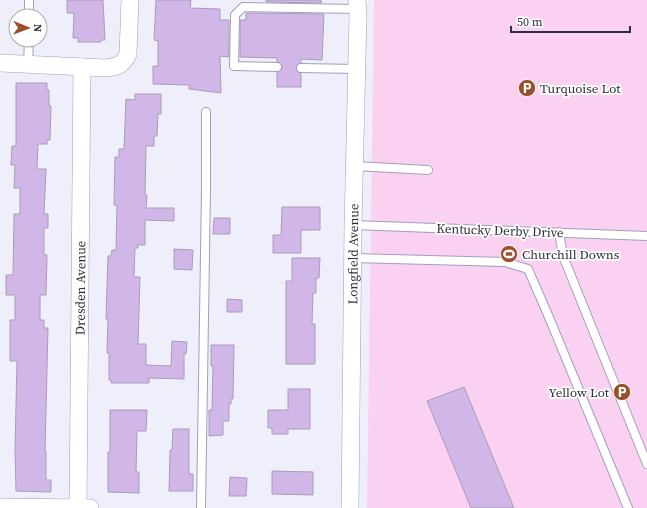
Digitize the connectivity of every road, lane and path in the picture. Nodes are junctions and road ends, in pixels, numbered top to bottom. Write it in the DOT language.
graph roads {
  1 [pos="130,0"];
  2 [pos="357,5"];
  3 [pos="28,48"];
  4 [pos="0,63"];
  5 [pos="28,64"];
  6 [pos="82,67"];
  7 [pos="277,67"];
  8 [pos="301,68"];
  9 [pos="357,69"];
  10 [pos="206,112"];
  11 [pos="355,166"];
  12 [pos="428,170"];
  13 [pos="353,225"];
  14 [pos="559,232"];
  15 [pos="647,236"];
  16 [pos="353,258"];
  17 [pos="647,464"];
  18 [pos="0,507"];
  19 [pos="78,508"];
  20 [pos="90,508"];
  21 [pos="202,508"];
  22 [pos="350,508"];
  23 [pos="628,508"];
  1 -- 6 [label="street"];
  2 -- 7 [label="lane"];
  2 -- 9 [label="street, Longfield Avenue"];
  3 -- 5 [label="lane"];
  4 -- 5 [label="street"];
  5 -- 6 [label="street"];
  6 -- 19 [label="street, Dresden Avenue"];
  8 -- 9 [label="lane"];
  9 -- 11 [label="street, Longfield Avenue"];
  10 -- 21 [label="lane"];
  11 -- 12 [label="lane"];
  11 -- 13 [label="street, Longfield Avenue"];
  13 -- 14 [label="lane, Kentucky Derby Drive"];
  13 -- 16 [label="street, Longfield Avenue"];
  14 -- 15 [label="lane, Kentucky Derby Drive"];
  14 -- 17 [label="lane"];
  16 -- 22 [label="street, Longfield Avenue"];
  16 -- 23 [label="lane"];
  18 -- 19 [label="street"];
  19 -- 20 [label="street"];
}
